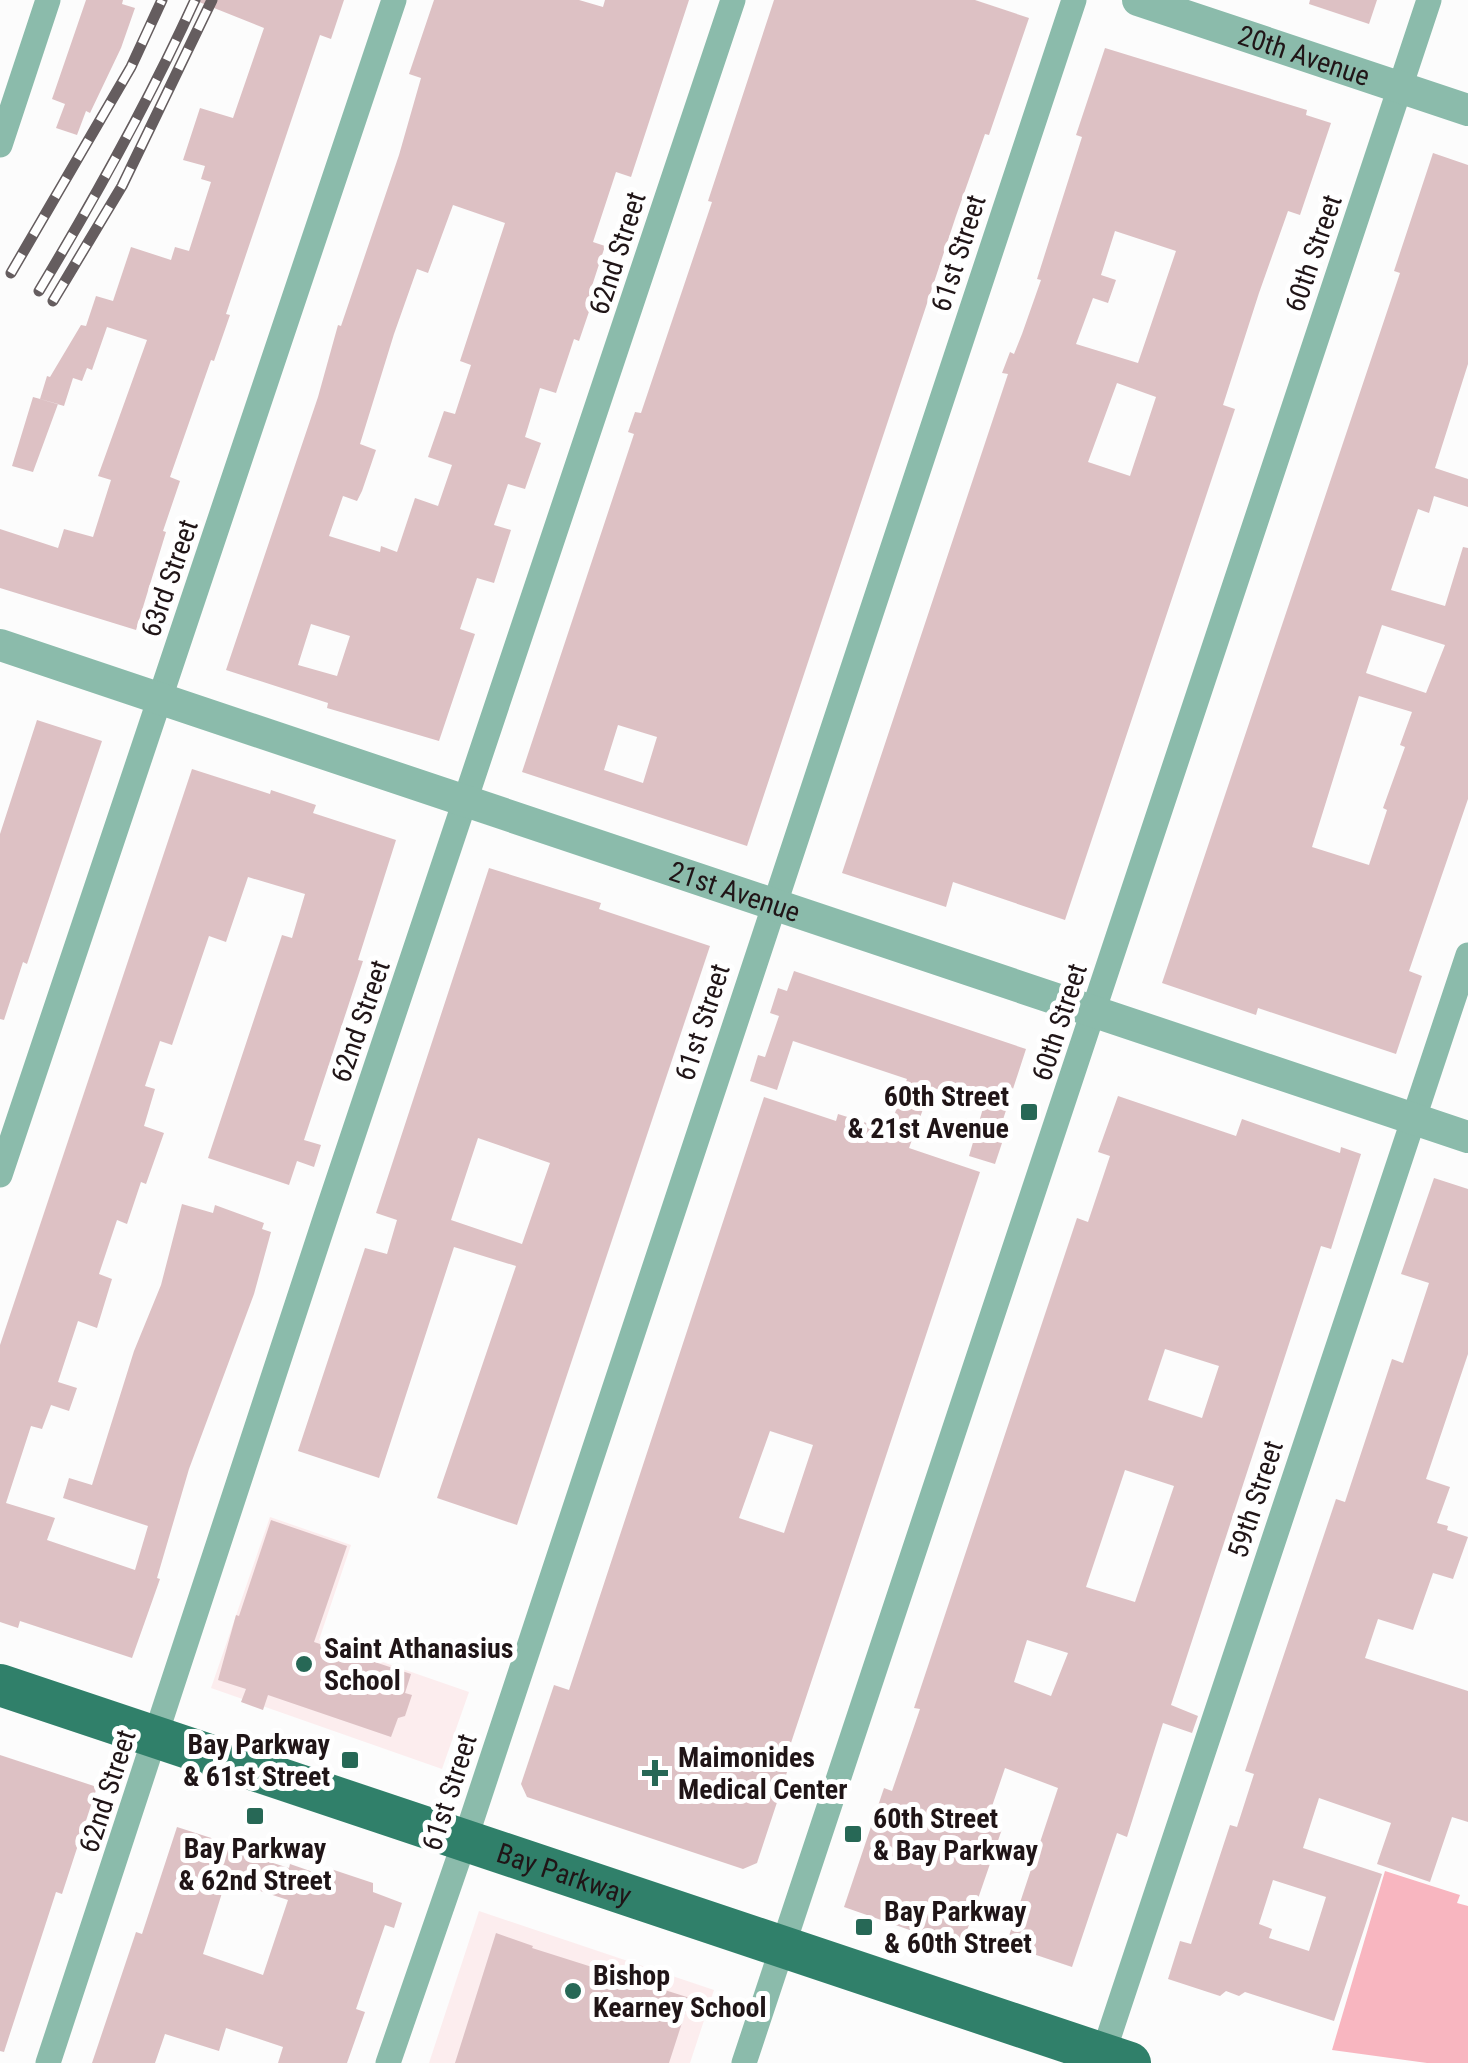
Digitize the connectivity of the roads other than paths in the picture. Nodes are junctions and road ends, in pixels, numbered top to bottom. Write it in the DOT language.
graph roads {
  1 [pos="48,0"];
  2 [pos="394,0"];
  3 [pos="733,0"];
  4 [pos="1074,0"];
  5 [pos="1138,0"];
  6 [pos="1430,0"];
  7 [pos="1400,88"];
  8 [pos="1468,110"];
  9 [pos="0,144"];
  10 [pos="0,645"];
  11 [pos="160,697"];
  12 [pos="465,803"];
  13 [pos="773,906"];
  14 [pos="1468,955"];
  15 [pos="1094,1012"];
  16 [pos="1413,1119"];
  17 [pos="1468,1137"];
  18 [pos="0,1175"];
  19 [pos="0,1685"];
  20 [pos="157,1738"];
  21 [pos="465,1840"];
  22 [pos="782,1946"];
  23 [pos="1111,2060"];
  24 [pos="48,2063"];
  25 [pos="388,2063"];
  26 [pos="744,2063"];
  1 -- 9 [label="street"];
  2 -- 11 [label="street, 63rd Street"];
  3 -- 12 [label="street, 62nd Street"];
  4 -- 13 [label="street, 61st Street"];
  5 -- 7 [label="street, 20th Avenue"];
  6 -- 7 [label="street, 60th Street"];
  7 -- 8 [label="street, 20th Avenue"];
  7 -- 15 [label="street, 60th Street"];
  10 -- 11 [label="street, 21st Avenue"];
  11 -- 12 [label="street, 21st Avenue"];
  11 -- 18 [label="street, 63rd Street"];
  12 -- 13 [label="street, 21st Avenue"];
  12 -- 20 [label="street, 62nd Street"];
  13 -- 15 [label="street, 21st Avenue"];
  13 -- 21 [label="street, 61st Street"];
  14 -- 16 [label="street, 59th Street"];
  15 -- 16 [label="street, 21st Avenue"];
  15 -- 22 [label="street, 60th Street"];
  16 -- 17 [label="street, 21st Avenue"];
  16 -- 23 [label="street, 59th Street"];
  19 -- 20 [label="main road, Bay Parkway"];
  20 -- 21 [label="main road, Bay Parkway"];
  20 -- 24 [label="street, 62nd Street"];
  21 -- 22 [label="main road, Bay Parkway"];
  21 -- 25 [label="street, 61st Street"];
  22 -- 23 [label="main road, Bay Parkway"];
  22 -- 26 [label="street, 60th Street"];
}
